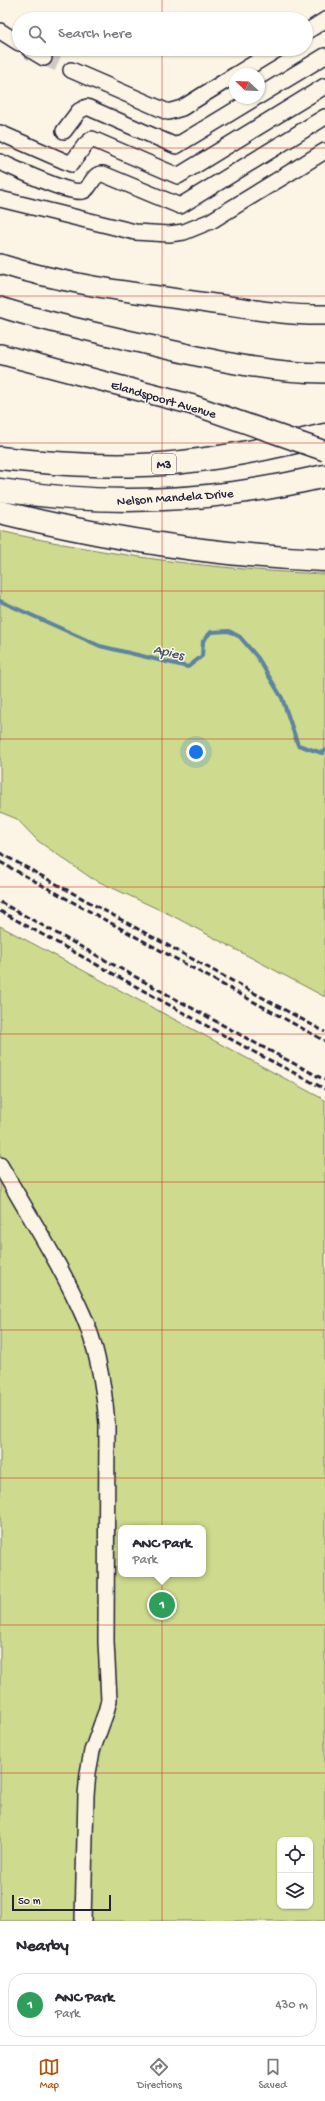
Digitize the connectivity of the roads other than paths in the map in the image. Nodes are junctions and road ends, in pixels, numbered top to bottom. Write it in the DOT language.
graph roads {
  1 [pos="325,20"];
  2 [pos="313,28"];
  3 [pos="0,31"];
  4 [pos="12,39"];
  5 [pos="41,56"];
  6 [pos="267,56"];
  7 [pos="325,56"];
  8 [pos="44,58"];
  9 [pos="247,68"];
  10 [pos="71,70"];
  11 [pos="229,79"];
  12 [pos="325,86"];
  13 [pos="265,92"];
  14 [pos="245,104"];
  15 [pos="325,117"];
  16 [pos="64,131"];
  17 [pos="0,133"];
  18 [pos="325,152"];
  19 [pos="0,162"];
  20 [pos="0,199"];
  21 [pos="0,264"];
  22 [pos="0,307"];
  23 [pos="325,315"];
  24 [pos="0,354"];
  25 [pos="325,373"];
  26 [pos="325,435"];
  27 [pos="325,452"];
  28 [pos="0,458"];
  29 [pos="325,476"];
  30 [pos="0,490"];
  31 [pos="0,512"];
  32 [pos="325,560"];
  33 [pos="0,1165"];
  34 [pos="83,1921"];
  1 -- 2 [label="lane"];
  3 -- 4 [label="lane"];
  5 -- 8 [label="lane"];
  6 -- 9 [label="lane"];
  7 -- 13 [label="lane"];
  10 -- 11 [label="lane"];
  12 -- 17 [label="lane"];
  14 -- 16 [label="lane"];
  15 -- 19 [label="lane"];
  18 -- 20 [label="lane"];
  21 -- 23 [label="main road"];
  22 -- 25 [label="main road"];
  24 -- 27 [label="main road, Elandspoort Avenue, bridge"];
  26 -- 28 [label="highway, M3"];
  29 -- 30 [label="highway, Nelson Mandela Drive"];
  31 -- 32 [label="highway"];
  33 -- 34 [label="lane"];
}
